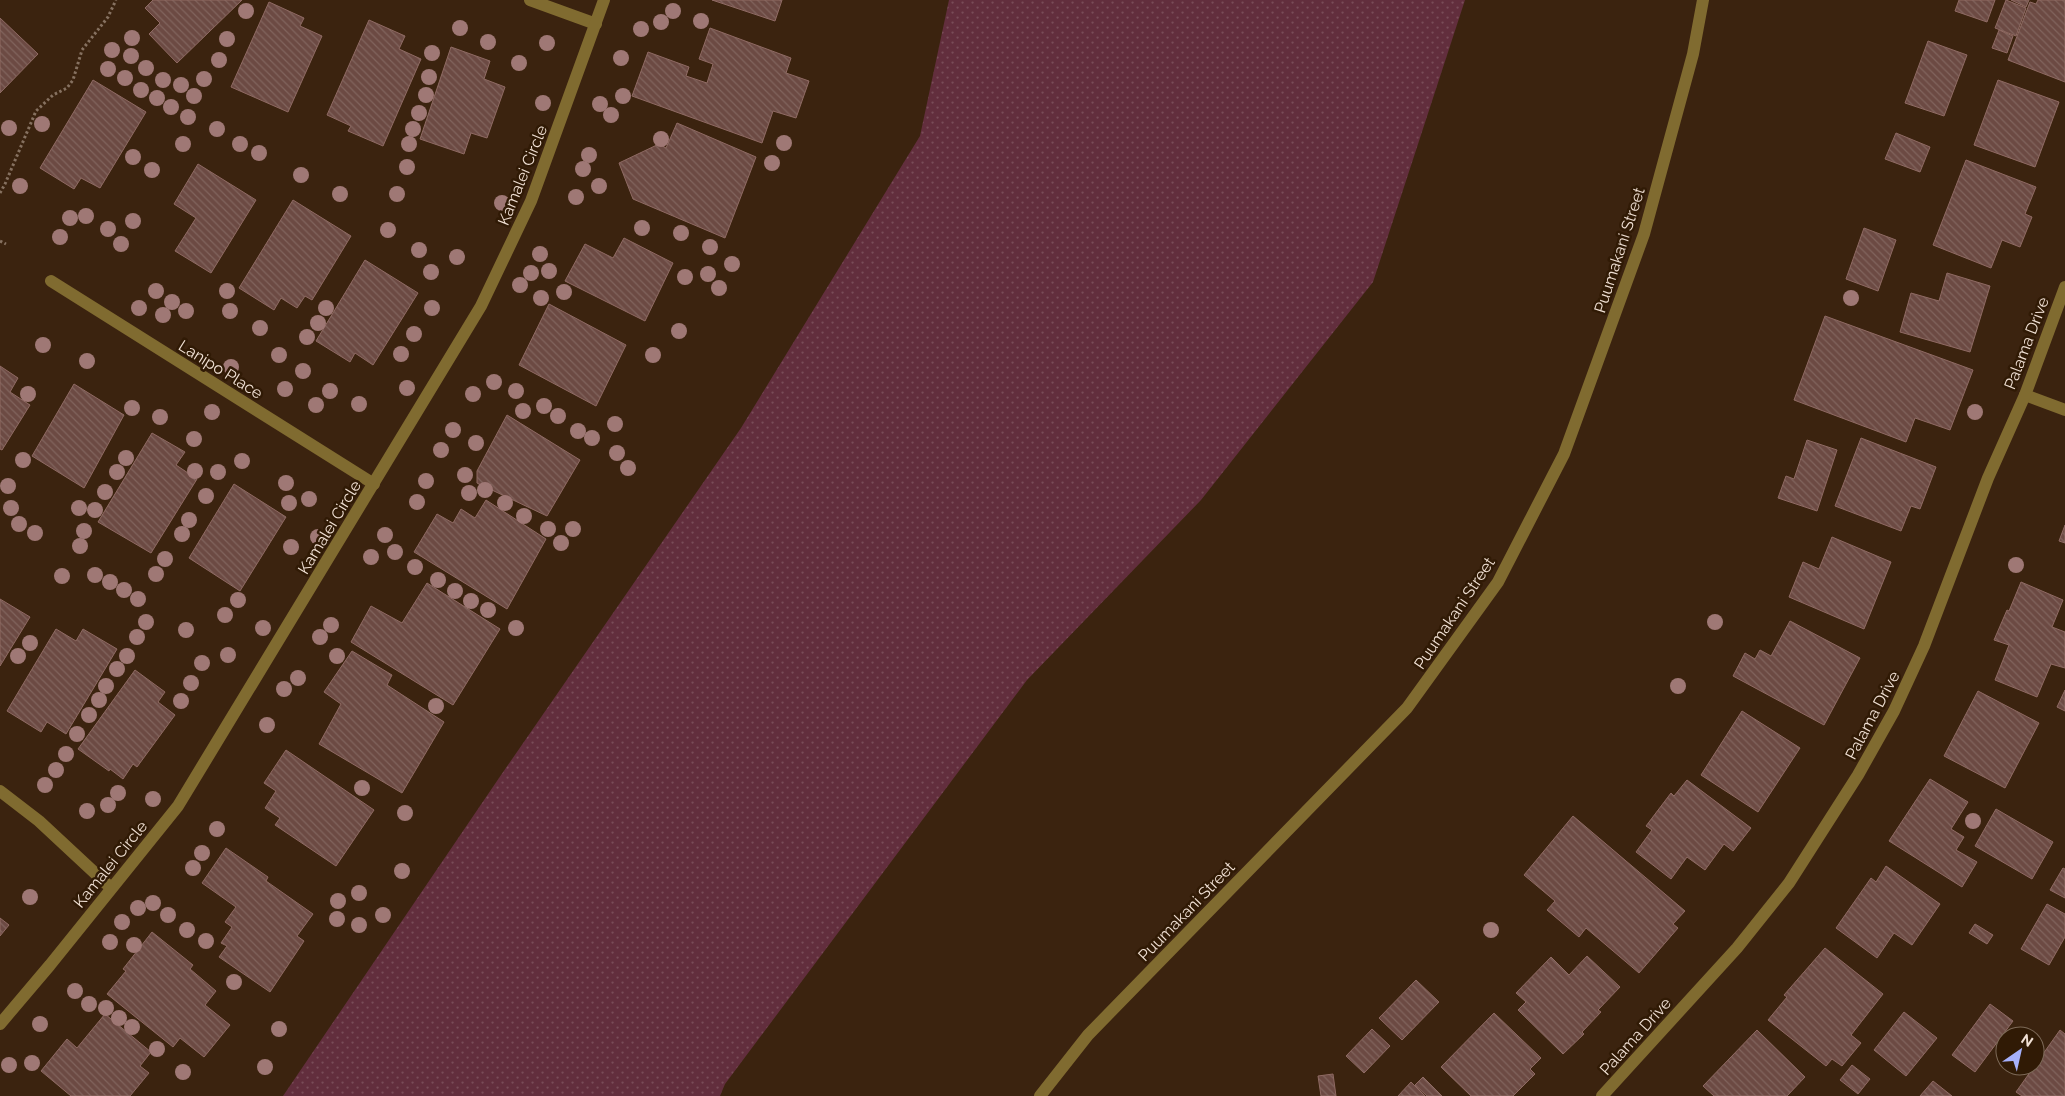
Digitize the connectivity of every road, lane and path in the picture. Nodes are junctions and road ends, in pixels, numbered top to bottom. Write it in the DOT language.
graph roads {
  1 [pos="116,0"];
  2 [pos="530,0"];
  3 [pos="604,0"];
  4 [pos="1703,0"];
  5 [pos="596,24"];
  6 [pos="0,193"];
  7 [pos="0,241"];
  8 [pos="6,244"];
  9 [pos="51,281"];
  10 [pos="2065,287"];
  11 [pos="2025,395"];
  12 [pos="2065,410"];
  13 [pos="374,484"];
  14 [pos="0,791"];
  15 [pos="111,888"];
  16 [pos="0,1024"];
  17 [pos="1040,1096"];
  18 [pos="1602,1096"];
  1 -- 6 [label="path"];
  2 -- 5 [label="street"];
  3 -- 5 [label="street, Kamalei Circle"];
  4 -- 17 [label="street, Puumakani Street"];
  5 -- 13 [label="street, Kamalei Circle"];
  7 -- 8 [label="path"];
  9 -- 13 [label="street, Lanipo Place"];
  10 -- 11 [label="street, Palama Drive"];
  11 -- 12 [label="street"];
  11 -- 18 [label="street, Palama Drive"];
  13 -- 15 [label="street, Kamalei Circle"];
  14 -- 15 [label="street"];
  15 -- 16 [label="street, Kamalei Circle"];
}
